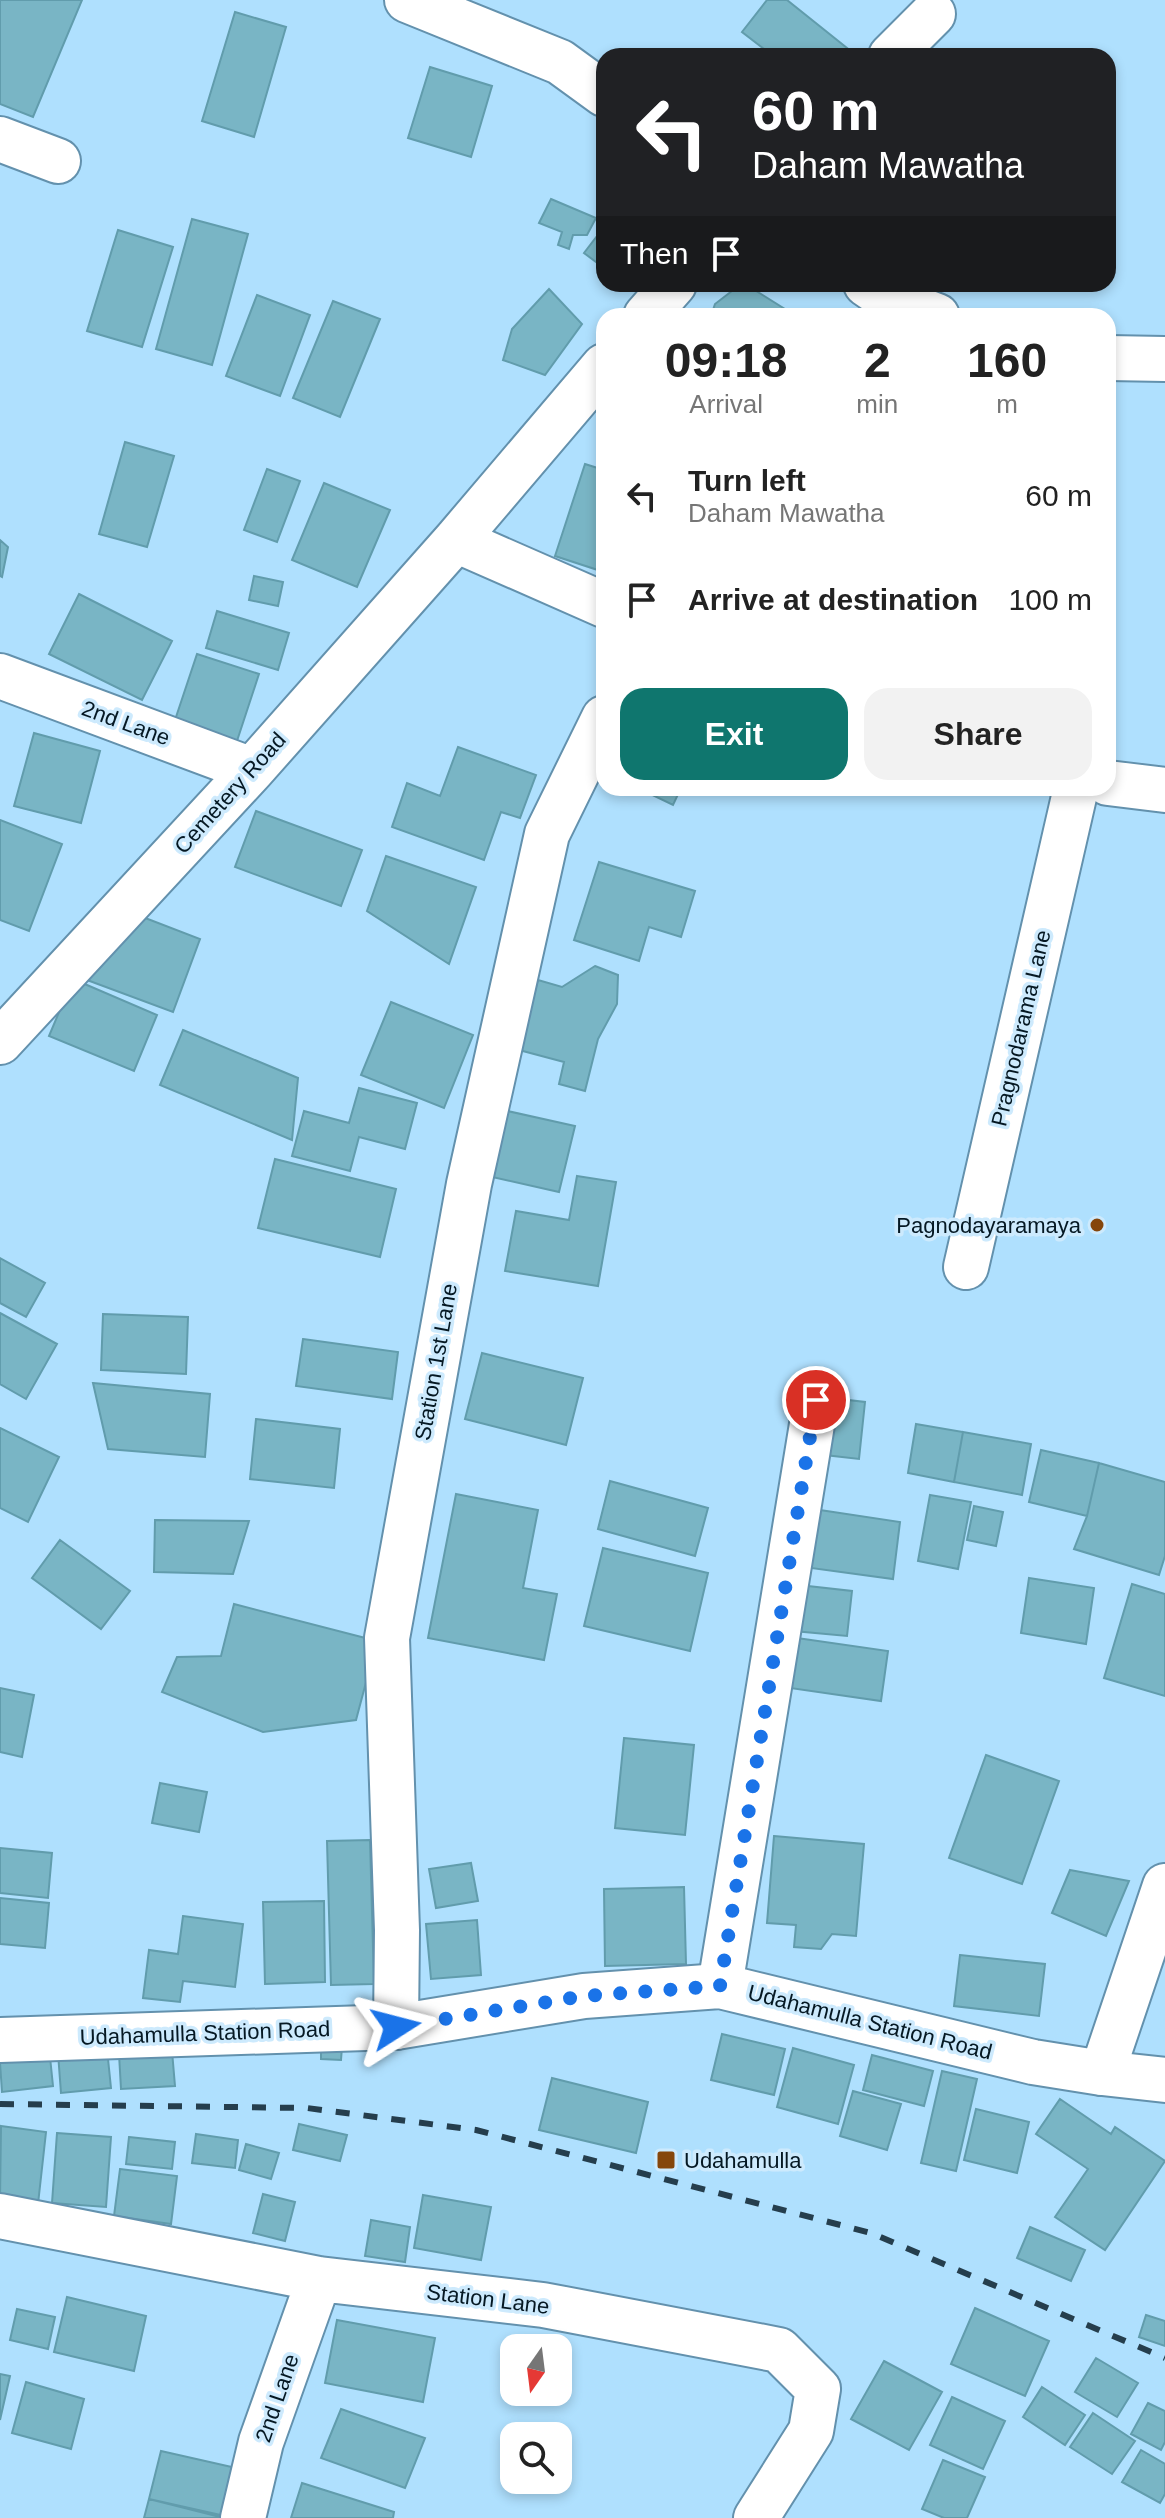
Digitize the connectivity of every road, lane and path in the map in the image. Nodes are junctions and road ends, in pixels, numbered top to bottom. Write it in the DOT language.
graph roads {
  1 [pos="407,0"];
  2 [pos="933,14"];
  3 [pos="899,48"];
  4 [pos="596,88"];
  5 [pos="0,139"];
  6 [pos="58,161"];
  7 [pos="667,292"];
  8 [pos="878,292"];
  9 [pos="653,308"];
  10 [pos="916,308"];
  11 [pos="1116,358"];
  12 [pos="1165,359"];
  13 [pos="596,375"];
  14 [pos="456,540"];
  15 [pos="596,601"];
  16 [pos="0,676"];
  17 [pos="596,734"];
  18 [pos="252,770"];
  19 [pos="1116,784"];
  20 [pos="1165,790"];
  21 [pos="1074,796"];
  22 [pos="0,1042"];
  23 [pos="966,1267"];
  24 [pos="816,1400"];
  25 [pos="1165,1886"];
  26 [pos="720,1986"];
  27 [pos="396,2027"];
  28 [pos="0,2040"];
  29 [pos="1102,2073"];
  30 [pos="1165,2080"];
  31 [pos="0,2216"];
  32 [pos="319,2279"];
  33 [pos="243,2518"];
  34 [pos="756,2518"];
  1 -- 4 [label="street"];
  2 -- 3 [label="street"];
  5 -- 6 [label="street"];
  7 -- 9 [label="street"];
  8 -- 10 [label="street"];
  11 -- 12 [label="street"];
  13 -- 14 [label="street, Cemetery Road"];
  14 -- 15 [label="street"];
  14 -- 18 [label="street, Cemetery Road"];
  16 -- 18 [label="street, 2nd Lane"];
  17 -- 27 [label="street, Station 1st Lane"];
  18 -- 22 [label="street, Cemetery Road"];
  19 -- 20 [label="street"];
  21 -- 23 [label="street, Pragnodarama Lane"];
  24 -- 26 [label="street"];
  25 -- 29 [label="street"];
  26 -- 27 [label="street, Udahamulla Station Road"];
  26 -- 29 [label="street, Udahamulla Station Road"];
  27 -- 28 [label="street, Udahamulla Station Road"];
  29 -- 30 [label="street, Udahamulla Station Road"];
  31 -- 32 [label="street, Station Lane"];
  32 -- 33 [label="street, 2nd Lane"];
  32 -- 34 [label="street, Station Lane"];
}
